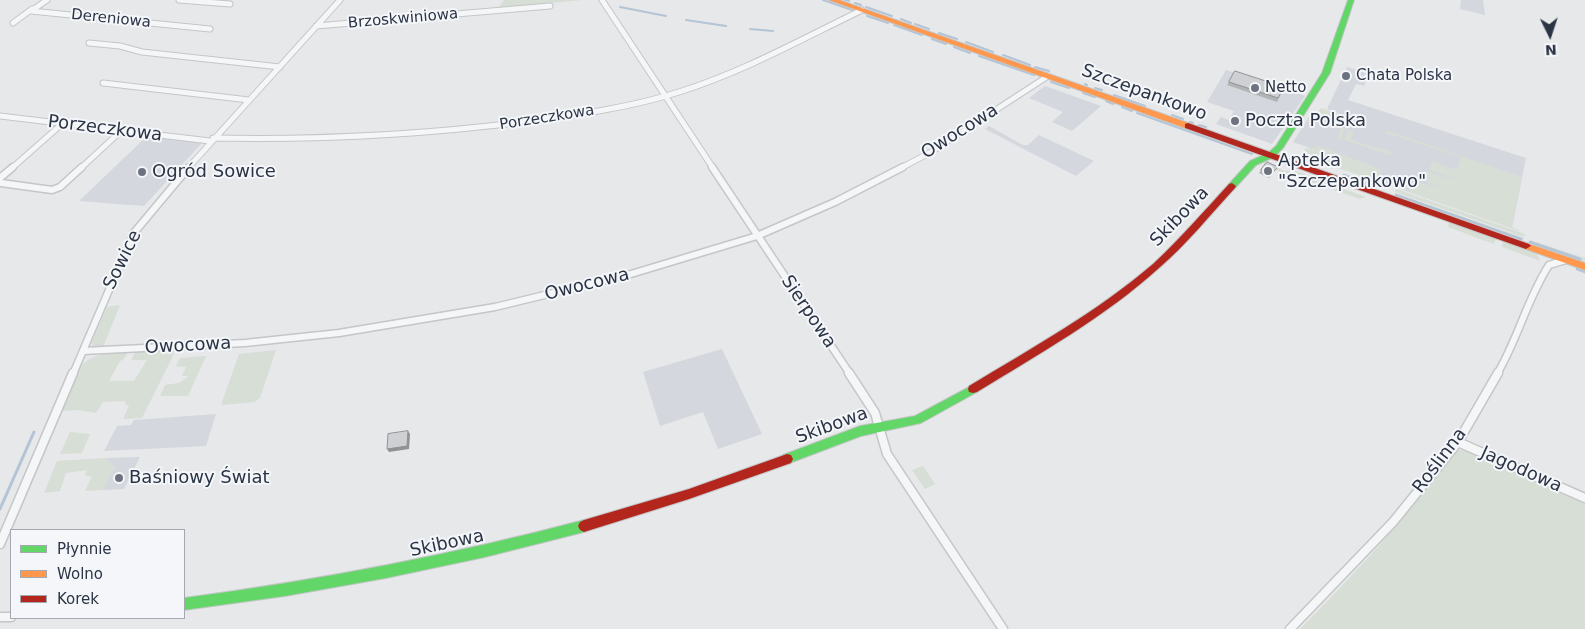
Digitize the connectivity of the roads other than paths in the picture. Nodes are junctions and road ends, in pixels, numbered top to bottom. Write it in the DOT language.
graph roads {
  1 [pos="47,0"];
  2 [pos="179,0"];
  3 [pos="340,0"];
  4 [pos="602,0"];
  5 [pos="832,0"];
  6 [pos="1351,0"];
  7 [pos="230,4"];
  8 [pos="550,6"];
  9 [pos="32,9"];
  10 [pos="862,10"];
  11 [pos="13,23"];
  12 [pos="316,26"];
  13 [pos="210,29"];
  14 [pos="89,43"];
  15 [pos="280,67"];
  16 [pos="1048,76"];
  17 [pos="103,83"];
  18 [pos="664,96"];
  19 [pos="249,100"];
  20 [pos="0,116"];
  21 [pos="63,124"];
  22 [pos="121,131"];
  23 [pos="212,139"];
  24 [pos="1271,155"];
  25 [pos="0,179"];
  26 [pos="757,236"];
  27 [pos="1543,252"];
  28 [pos="1566,260"];
  29 [pos="1549,265"];
  30 [pos="1585,267"];
  31 [pos="83,351"];
  32 [pos="880,426"];
  33 [pos="1458,442"];
  34 [pos="1585,498"];
  35 [pos="0,544"];
  36 [pos="185,604"];
  37 [pos="1003,629"];
  38 [pos="1290,629"];
  1 -- 9 [label="street, Dereniowa"];
  2 -- 7 [label="street"];
  3 -- 12 [label="street, Sowice"];
  4 -- 18 [label="street, Sierpowa"];
  5 -- 10 [label="street, Szczepankowo"];
  6 -- 24 [label="street, Skibowa"];
  8 -- 12 [label="street, Brzoskwiniowa"];
  9 -- 11 [label="street"];
  9 -- 13 [label="street, Dereniowa"];
  10 -- 16 [label="street, Szczepankowo"];
  10 -- 18 [label="street, Porzeczkowa"];
  12 -- 15 [label="street, Sowice"];
  14 -- 15 [label="street"];
  15 -- 19 [label="street, Sowice"];
  16 -- 24 [label="street, Szczepankowo"];
  16 -- 26 [label="street, Owocowa"];
  17 -- 19 [label="street"];
  18 -- 23 [label="street, Porzeczkowa"];
  18 -- 26 [label="street, Sierpowa"];
  19 -- 23 [label="street, Sowice"];
  20 -- 21 [label="street, Porzeczkowa"];
  21 -- 22 [label="street, Porzeczkowa"];
  21 -- 25 [label="street"];
  22 -- 23 [label="street, Porzeczkowa"];
  22 -- 25 [label="street"];
  23 -- 31 [label="street, Sowice"];
  24 -- 27 [label="street, Szczepankowo"];
  24 -- 32 [label="street, Skibowa"];
  26 -- 31 [label="street, Owocowa"];
  26 -- 32 [label="street, Sierpowa"];
  27 -- 28 [label="street, Szczepankowo"];
  27 -- 29 [label="street"];
  28 -- 29 [label="street"];
  28 -- 30 [label="street, Szczepankowo"];
  29 -- 33 [label="street, Roślinna"];
  31 -- 35 [label="street, Sowice"];
  32 -- 36 [label="street, Skibowa"];
  32 -- 37 [label="street, Sierpowa"];
  33 -- 34 [label="street, Jagodowa"];
  33 -- 38 [label="street, Roślinna"];
}
